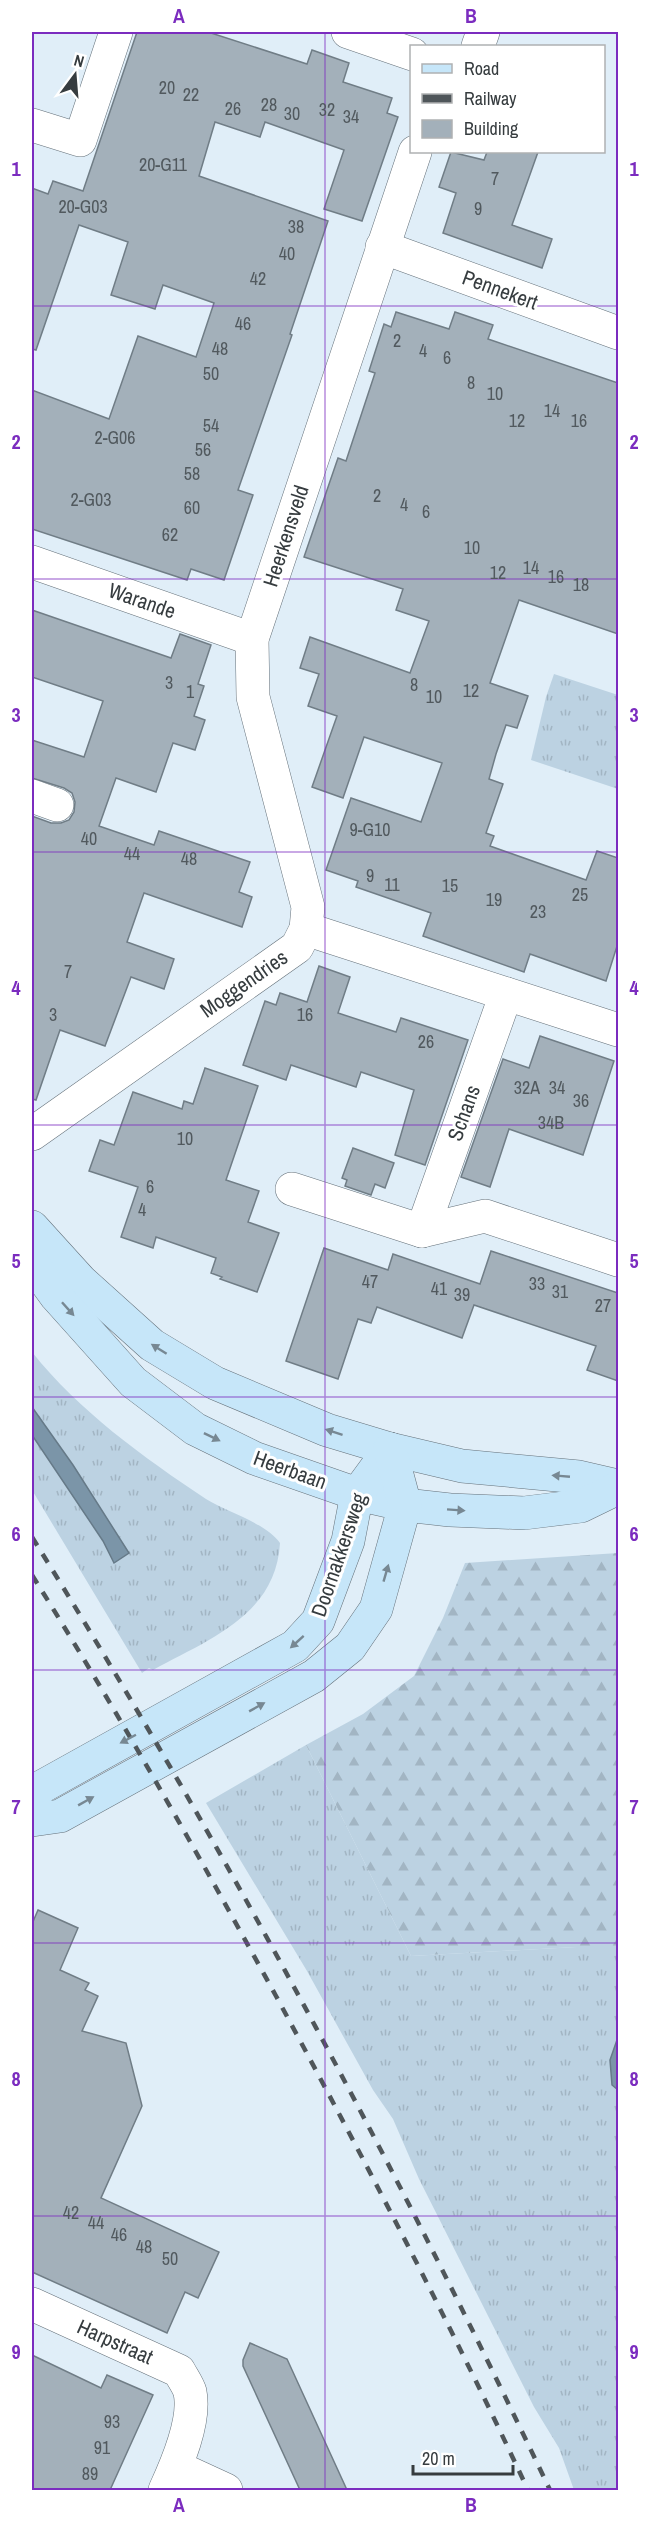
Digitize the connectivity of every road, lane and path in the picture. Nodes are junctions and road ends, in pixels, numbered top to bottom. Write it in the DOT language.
graph roads {
  1 [pos="116,32"];
  2 [pos="348,32"];
  3 [pos="410,54"];
  4 [pos="32,125"];
  5 [pos="415,153"];
  6 [pos="382,247"];
  7 [pos="618,333"];
  8 [pos="32,562"];
  9 [pos="252,639"];
  10 [pos="306,929"];
  11 [pos="506,994"];
  12 [pos="618,1030"];
  13 [pos="32,1134"];
  14 [pos="292,1189"];
  15 [pos="32,1227"];
  16 [pos="422,1231"];
  17 [pos="618,1260"];
  18 [pos="32,1263"];
  19 [pos="390,1449"];
  20 [pos="618,1487"];
  21 [pos="357,1494"];
  22 [pos="405,1504"];
  23 [pos="32,1796"];
  24 [pos="32,1820"];
  25 [pos="32,2304"];
  26 [pos="170,2479"];
  27 [pos="226,2490"];
  1 -- 4 [label="street"];
  2 -- 3 [label="street"];
  5 -- 6 [label="street, Heerkensveld"];
  6 -- 7 [label="street, Pennekert"];
  6 -- 9 [label="street, Heerkensveld"];
  8 -- 9 [label="street, Warande"];
  9 -- 10 [label="street, Heerkensveld"];
  10 -- 11 [label="street"];
  10 -- 13 [label="street, Moggendries"];
  11 -- 12 [label="street"];
  11 -- 16 [label="street, Schans"];
  14 -- 16 [label="street"];
  19 -- 15 [label="street, Heerbaan, one-way"];
  16 -- 17 [label="street"];
  18 -- 21 [label="street, Heerbaan, one-way"];
  20 -- 19 [label="street, Heerbaan, one-way"];
  19 -- 21 [label="street, Doornakkersweg"];
  19 -- 22 [label="street, Doornakkersweg"];
  22 -- 20 [label="street, Heerbaan, one-way"];
  21 -- 22 [label="street, Heerbaan"];
  21 -- 23 [label="street, Doornakkersweg, one-way"];
  24 -- 22 [label="street, one-way"];
  25 -- 26 [label="street, Harpstraat"];
  26 -- 27 [label="street"];
}
